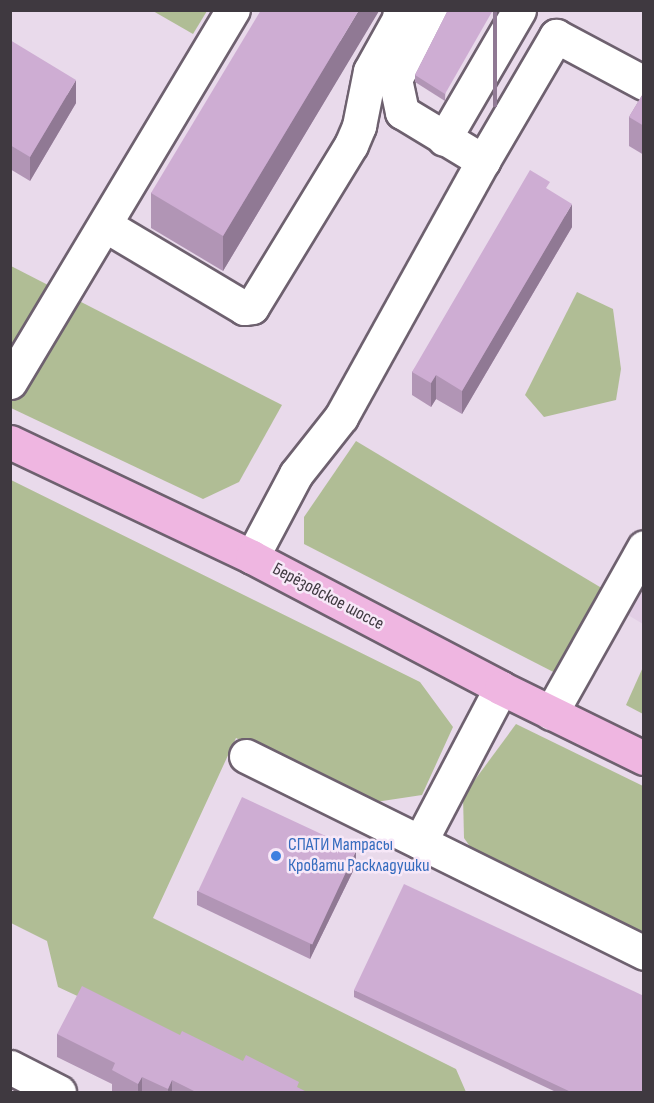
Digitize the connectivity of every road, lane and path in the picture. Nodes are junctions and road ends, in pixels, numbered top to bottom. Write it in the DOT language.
graph roads {
  1 [pos="233,10"];
  2 [pos="400,10"];
  3 [pos="433,10"];
  4 [pos="519,10"];
  5 [pos="644,83"];
  6 [pos="444,139"];
  7 [pos="483,161"];
  8 [pos="105,225"];
  9 [pos="10,382"];
  10 [pos="10,442"];
  11 [pos="644,547"];
  12 [pos="252,557"];
  13 [pos="501,688"];
  14 [pos="551,713"];
  15 [pos="246,756"];
  16 [pos="644,758"];
  17 [pos="420,842"];
  18 [pos="644,953"];
  19 [pos="10,1067"];
  20 [pos="59,1092"];
  1 -- 8 [label="lane"];
  2 -- 8 [label="lane"];
  3 -- 6 [label="lane"];
  4 -- 6 [label="lane"];
  5 -- 7 [label="lane"];
  6 -- 7 [label="lane"];
  7 -- 12 [label="lane"];
  8 -- 9 [label="lane"];
  10 -- 12 [label="main road, Берёзовское шоссе"];
  11 -- 14 [label="lane"];
  12 -- 13 [label="main road, Берёзовское шоссе"];
  13 -- 14 [label="main road, Берёзовское шоссе"];
  13 -- 17 [label="lane"];
  14 -- 16 [label="main road, Берёзовское шоссе"];
  15 -- 17 [label="lane"];
  17 -- 18 [label="lane"];
  19 -- 20 [label="lane"];
}
